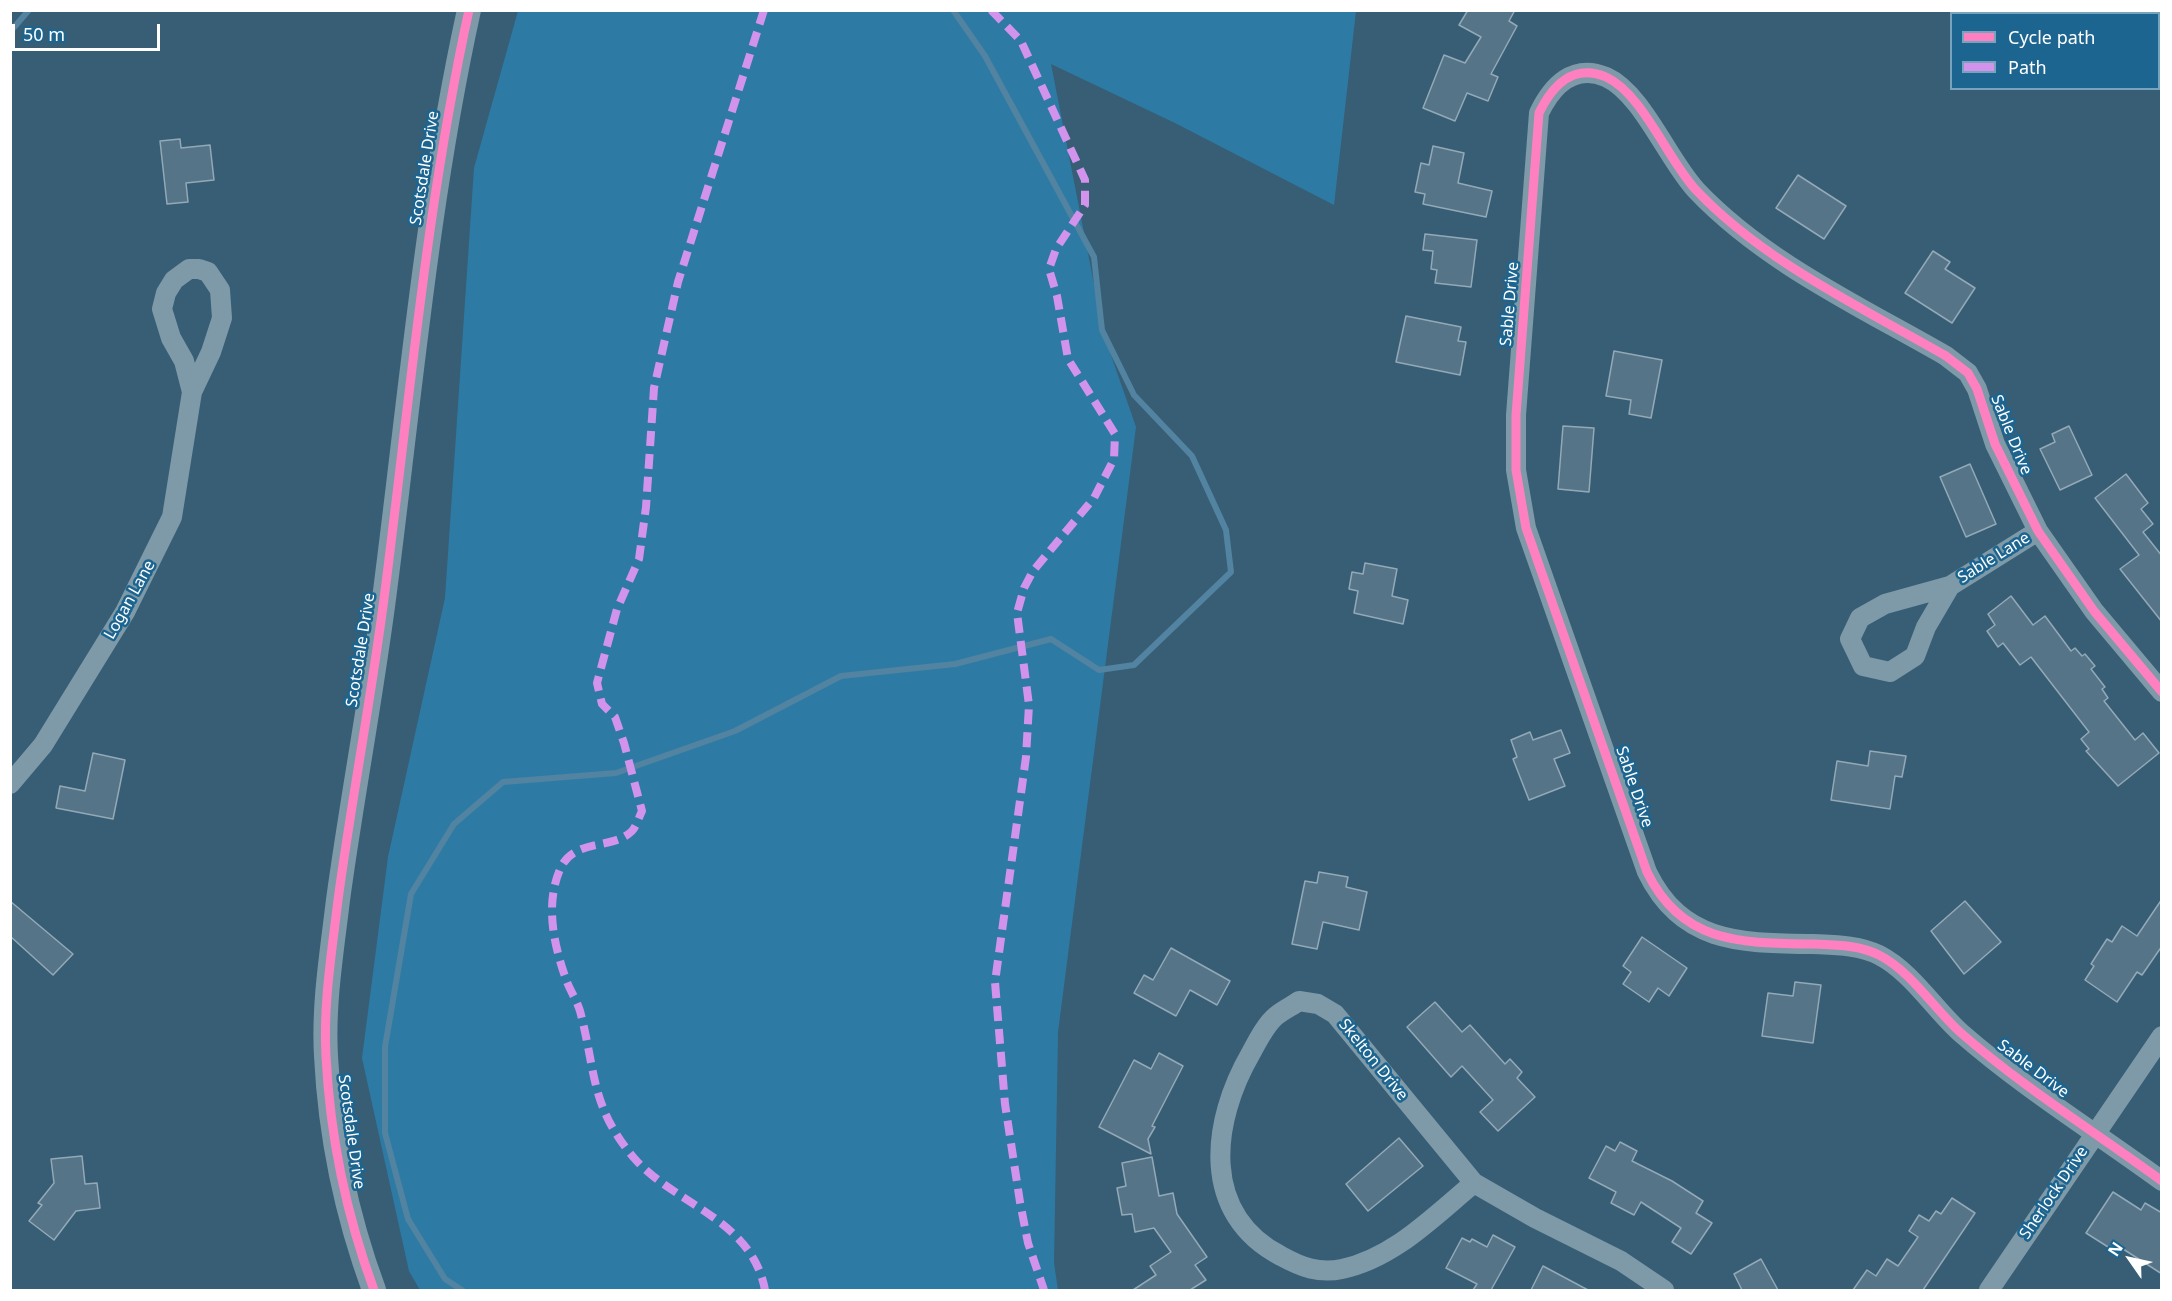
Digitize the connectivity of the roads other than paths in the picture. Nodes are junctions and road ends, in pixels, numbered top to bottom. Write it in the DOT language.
graph roads {
  1 [pos="469,10"];
  2 [pos="192,392"];
  3 [pos="2038,531"];
  4 [pos="1950,586"];
  5 [pos="2162,692"];
  6 [pos="10,784"];
  7 [pos="2162,1036"];
  8 [pos="2095,1132"];
  9 [pos="2162,1181"];
  10 [pos="1474,1183"];
  11 [pos="374,1290"];
  12 [pos="1664,1290"];
  13 [pos="1989,1290"];
  1 -- 11 [label="street, Scotsdale Drive"];
  2 -- 2 [label="street, Logan Lane"];
  2 -- 6 [label="street, Logan Lane"];
  3 -- 4 [label="street, Sable Lane"];
  3 -- 5 [label="street, Sable Drive"];
  3 -- 8 [label="street, Sable Drive"];
  4 -- 4 [label="street, Sable Lane"];
  7 -- 8 [label="street, Sherlock Drive"];
  8 -- 9 [label="street, Sable Drive"];
  8 -- 13 [label="street, Sherlock Drive"];
  10 -- 10 [label="street, Skelton Drive"];
  10 -- 12 [label="street, Skelton Drive"];
}
